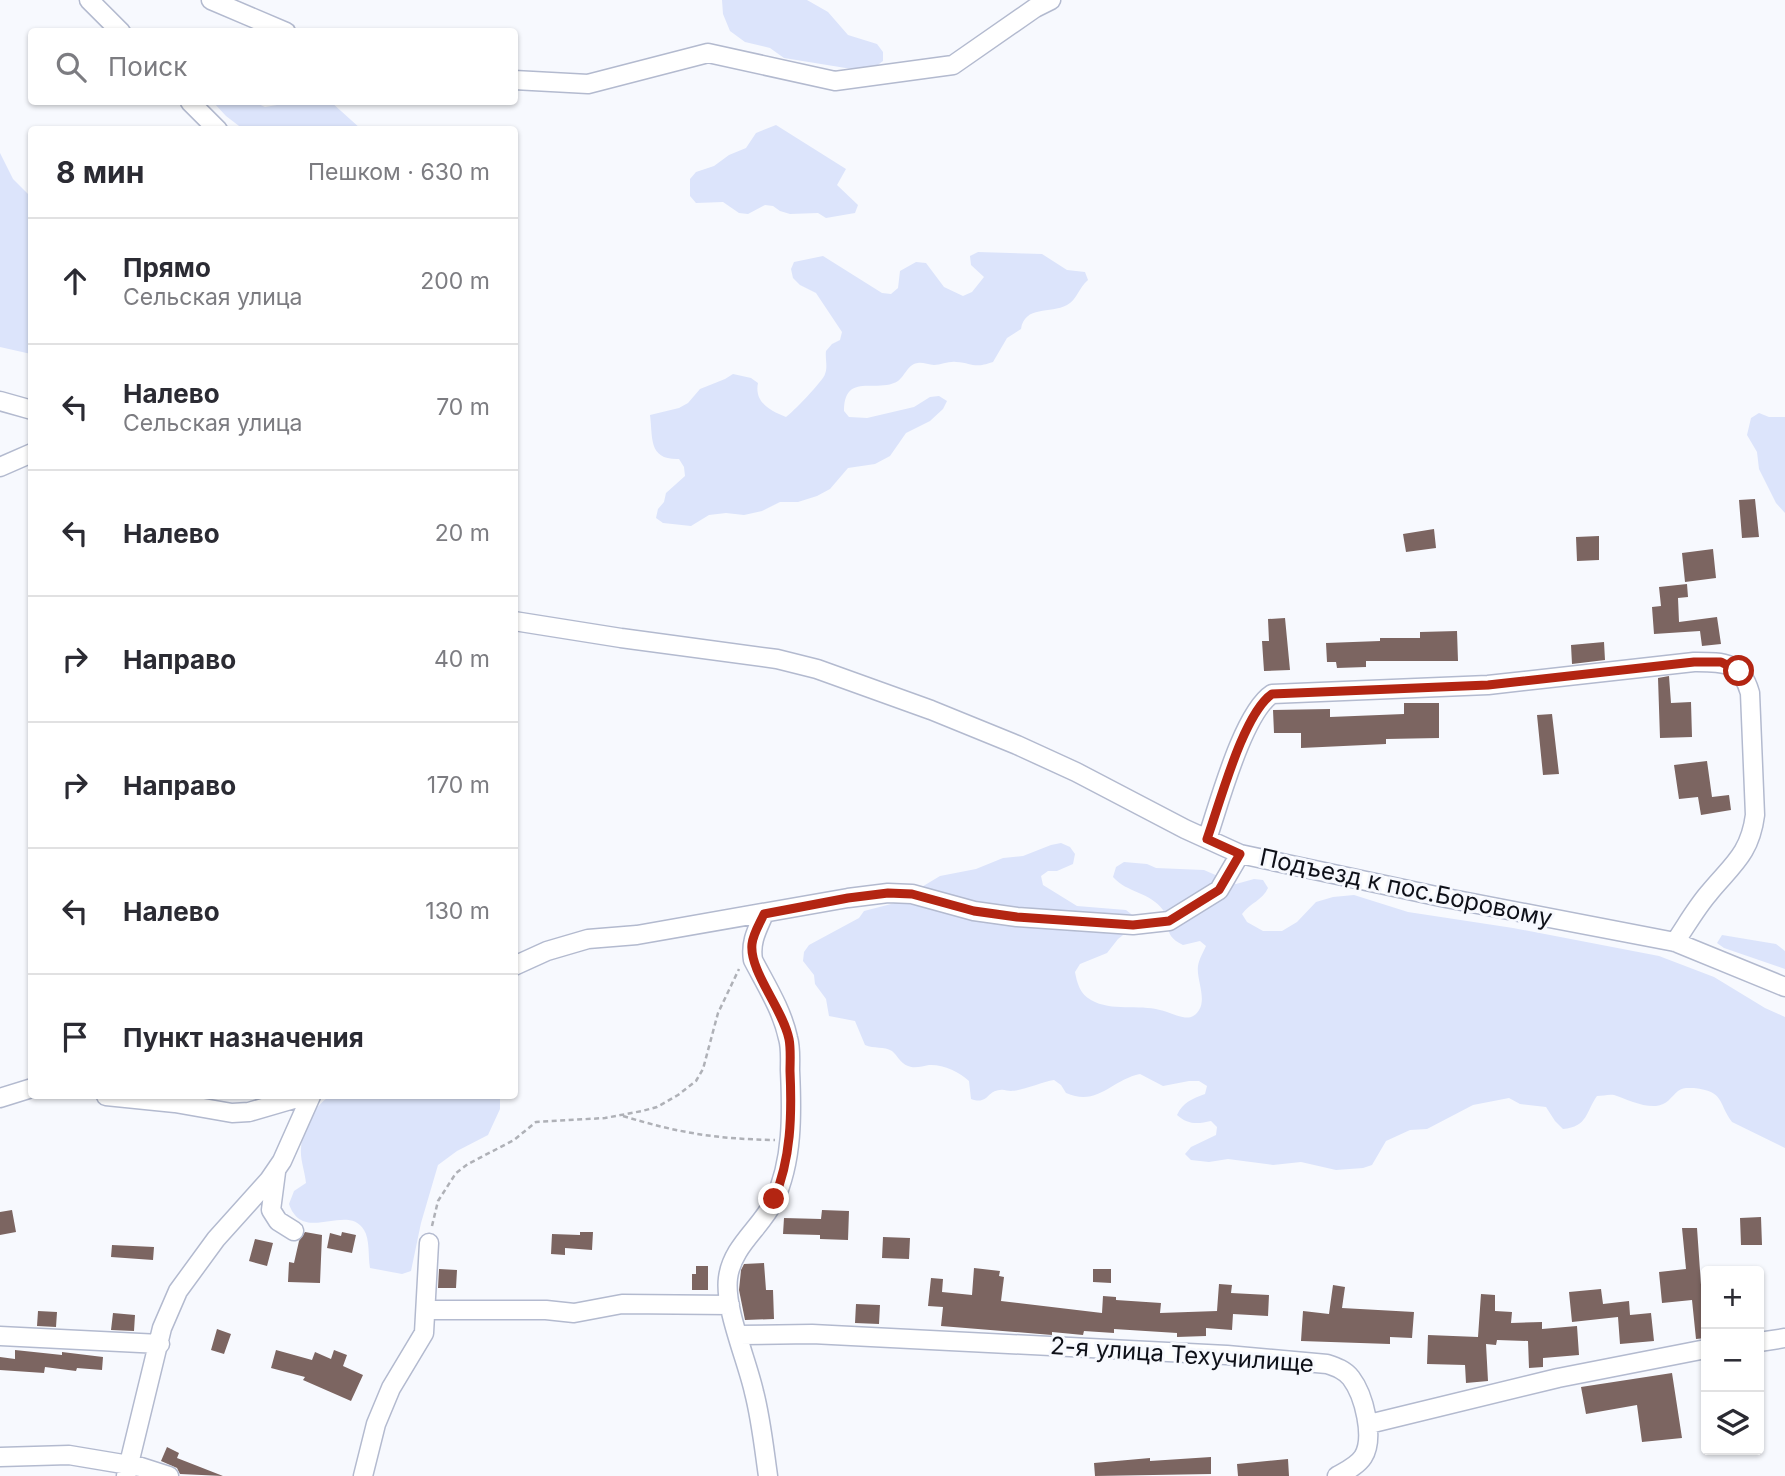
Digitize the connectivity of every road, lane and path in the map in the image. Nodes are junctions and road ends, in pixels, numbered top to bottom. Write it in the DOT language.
graph roads {
  1 [pos="89,0"];
  2 [pos="211,0"];
  3 [pos="1051,0"];
  4 [pos="117,28"];
  5 [pos="277,28"];
  6 [pos="518,80"];
  7 [pos="193,105"];
  8 [pos="214,126"];
  9 [pos="0,401"];
  10 [pos="28,409"];
  11 [pos="28,455"];
  12 [pos="0,467"];
  13 [pos="518,622"];
  14 [pos="1207,839"];
  15 [pos="1240,854"];
  16 [pos="764,914"];
  17 [pos="1675,942"];
  18 [pos="518,964"];
  19 [pos="740,965"];
  20 [pos="1785,986"];
  21 [pos="28,1089"];
  22 [pos="0,1098"];
  23 [pos="140,1099"];
  24 [pos="294,1099"];
  25 [pos="310,1099"];
  26 [pos="620,1115"];
  27 [pos="789,1140"];
  28 [pos="277,1169"];
  29 [pos="294,1231"];
  30 [pos="429,1243"];
  31 [pos="730,1305"];
  32 [pos="426,1310"];
  33 [pos="739,1335"];
  34 [pos="0,1336"];
  35 [pos="1785,1338"];
  36 [pos="1764,1341"];
  37 [pos="160,1344"];
  38 [pos="1701,1350"];
  39 [pos="1369,1424"];
  40 [pos="0,1457"];
  41 [pos="127,1471"];
  42 [pos="169,1476"];
  43 [pos="363,1476"];
  44 [pos="768,1476"];
  45 [pos="1336,1476"];
  1 -- 4 [label="street"];
  2 -- 5 [label="street"];
  3 -- 6 [label="street"];
  7 -- 8 [label="street"];
  9 -- 10 [label="street"];
  11 -- 12 [label="street"];
  13 -- 14 [label="street, Подъезд к пос.Боровому"];
  14 -- 15 [label="street, Подъезд к пос.Боровому"];
  14 -- 17 [label="street"];
  15 -- 16 [label="street"];
  15 -- 17 [label="street, Подъезд к пос.Боровому"];
  16 -- 18 [label="street"];
  16 -- 27 [label="street"];
  17 -- 20 [label="street, Подъезд к пос.Боровому"];
  19 -- 26 [label="path"];
  21 -- 22 [label="street"];
  23 -- 24 [label="street"];
  25 -- 28 [label="street"];
  26 -- 27 [label="path"];
  26 -- 30 [label="path"];
  27 -- 31 [label="street"];
  28 -- 29 [label="street"];
  28 -- 37 [label="street"];
  30 -- 32 [label="street"];
  31 -- 32 [label="street"];
  31 -- 33 [label="street"];
  32 -- 43 [label="street"];
  33 -- 39 [label="street, 2-я улица Техучилище"];
  33 -- 44 [label="street"];
  34 -- 37 [label="street"];
  35 -- 36 [label="street"];
  37 -- 41 [label="street"];
  38 -- 39 [label="street"];
  39 -- 45 [label="street"];
  40 -- 41 [label="street"];
  41 -- 42 [label="street"];
}
